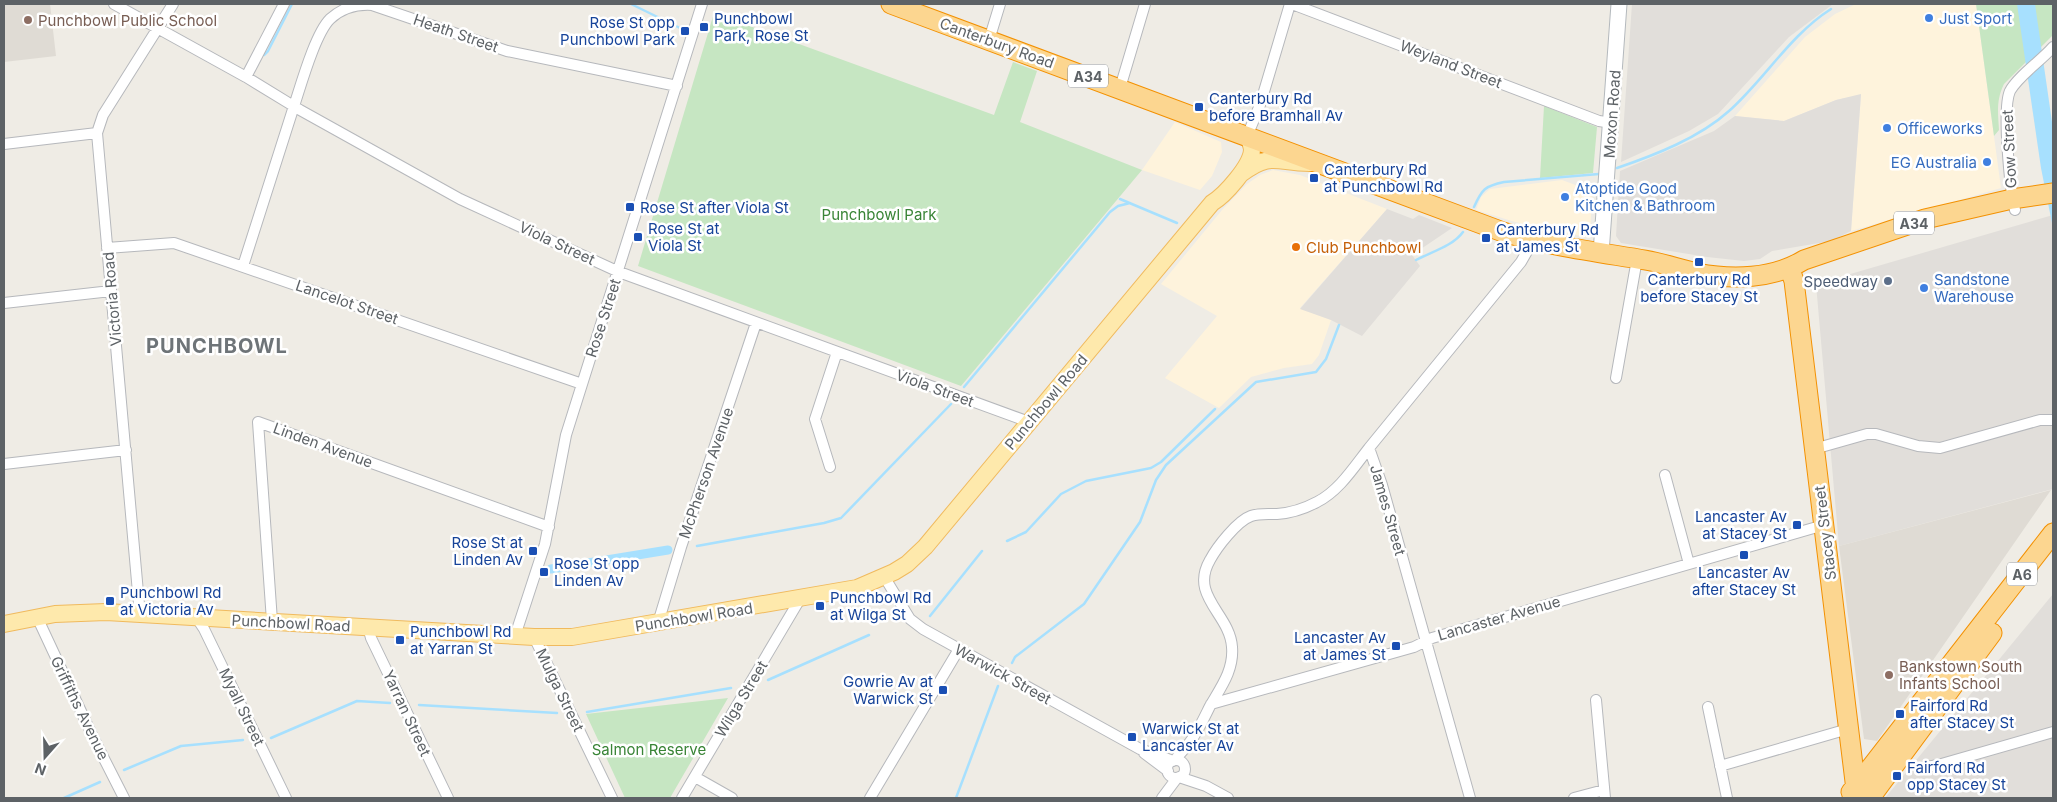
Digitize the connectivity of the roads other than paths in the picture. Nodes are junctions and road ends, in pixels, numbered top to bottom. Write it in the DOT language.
graph roads {
  1 [pos="114,4"];
  2 [pos="173,4"];
  3 [pos="284,4"];
  4 [pos="702,4"];
  5 [pos="891,4"];
  6 [pos="1000,4"];
  7 [pos="1145,4"];
  8 [pos="1291,4"];
  9 [pos="1619,4"];
  10 [pos="158,29"];
  11 [pos="989,40"];
  12 [pos="2050,51"];
  13 [pos="246,78"];
  14 [pos="677,86"];
  15 [pos="1120,88"];
  16 [pos="294,106"];
  17 [pos="1612,123"];
  18 [pos="97,134"];
  19 [pos="1249,139"];
  20 [pos="4,144"];
  21 [pos="1316,163"];
  22 [pos="1241,174"];
  23 [pos="2049,199"];
  24 [pos="1212,203"];
  25 [pos="2014,204"];
  26 [pos="1533,241"];
  27 [pos="108,248"];
  28 [pos="1601,253"];
  29 [pos="1637,259"];
  30 [pos="243,266"];
  31 [pos="1790,269"];
  32 [pos="618,272"];
  33 [pos="111,291"];
  34 [pos="4,303"];
  35 [pos="756,323"];
  36 [pos="837,352"];
  37 [pos="1616,378"];
  38 [pos="582,384"];
  39 [pos="2053,420"];
  40 [pos="1029,422"];
  41 [pos="1369,448"];
  42 [pos="1814,449"];
  43 [pos="126,450"];
  44 [pos="4,464"];
  45 [pos="830,467"];
  46 [pos="1665,475"];
  47 [pos="1824,524"];
  48 [pos="549,527"];
  49 [pos="2053,534"];
  50 [pos="2053,552"];
  51 [pos="1689,564"];
  52 [pos="885,578"];
  53 [pos="800,599"];
  54 [pos="140,614"];
  55 [pos="37,617"];
  56 [pos="196,617"];
  57 [pos="272,621"];
  58 [pos="658,623"];
  59 [pos="4,624"];
  60 [pos="368,627"];
  61 [pos="515,636"];
  62 [pos="534,637"];
  63 [pos="1425,642"];
  64 [pos="959,650"];
  65 [pos="1596,700"];
  66 [pos="1211,704"];
  67 [pos="1708,707"];
  68 [pos="2053,732"];
  69 [pos="1849,735"];
  70 [pos="1194,736"];
  71 [pos="1140,749"];
  72 [pos="1885,750"];
  73 [pos="1174,760"];
  74 [pos="1720,766"];
  75 [pos="1185,767"];
  76 [pos="1921,768"];
  77 [pos="1173,775"];
  78 [pos="695,777"];
  79 [pos="1206,786"];
  80 [pos="1604,794"];
  81 [pos="1857,795"];
  82 [pos="1162,797"];
  83 [pos="124,798"];
  84 [pos="286,798"];
  85 [pos="448,798"];
  86 [pos="612,798"];
  87 [pos="682,798"];
  88 [pos="732,798"];
  89 [pos="870,798"];
  90 [pos="1228,798"];
  91 [pos="1470,798"];
  92 [pos="1574,798"];
  93 [pos="1727,798"];
  1 -- 10 [label="street, Viola Street"];
  2 -- 10 [label="street, Victoria Road"];
  3 -- 13 [label="street"];
  4 -- 14 [label="street, Rose Street"];
  5 -- 11 [label="highway, Canterbury Road / A34"];
  6 -- 11 [label="street"];
  7 -- 15 [label="street"];
  8 -- 17 [label="street, Weyland Street"];
  8 -- 19 [label="street"];
  9 -- 17 [label="main road, Moxon Road"];
  10 -- 13 [label="street, Viola Street"];
  10 -- 18 [label="street, Victoria Road"];
  11 -- 15 [label="highway, Canterbury Road / A34"];
  12 -- 25 [label="street, Gow Street"];
  13 -- 16 [label="street, Viola Street"];
  14 -- 16 [label="street, Heath Street"];
  14 -- 32 [label="street, Rose Street"];
  15 -- 19 [label="highway, Canterbury Road / A34"];
  16 -- 30 [label="street, Heath Street"];
  16 -- 32 [label="street, Viola Street"];
  17 -- 28 [label="main road, Moxon Road"];
  18 -- 20 [label="street"];
  18 -- 27 [label="street, Victoria Road"];
  19 -- 21 [label="highway, Canterbury Road / A34"];
  19 -- 22 [label="main road, Punchbowl Road"];
  19 -- 24 [label="main road, Punchbowl Road"];
  21 -- 22 [label="main road"];
  21 -- 26 [label="highway, Canterbury Road / A34"];
  22 -- 24 [label="main road, Punchbowl Road"];
  23 -- 25 [label="highway, Canterbury Road / A34"];
  24 -- 40 [label="main road, Punchbowl Road"];
  25 -- 31 [label="highway, Canterbury Road / A34"];
  26 -- 28 [label="highway, Canterbury Road / A34"];
  26 -- 41 [label="street, James Street"];
  27 -- 30 [label="street, Lancelot Street"];
  27 -- 33 [label="street, Victoria Road"];
  28 -- 29 [label="highway, Canterbury Road / A34"];
  29 -- 31 [label="highway, Canterbury Road / A34"];
  29 -- 37 [label="street"];
  30 -- 38 [label="street, Lancelot Street"];
  31 -- 42 [label="highway, Stacey Street"];
  32 -- 35 [label="street, Viola Street"];
  32 -- 38 [label="street, Rose Street"];
  33 -- 34 [label="street"];
  33 -- 43 [label="street, Victoria Road"];
  35 -- 36 [label="street, Viola Street"];
  35 -- 58 [label="street, McPherson Avenue"];
  36 -- 40 [label="street, Viola Street"];
  36 -- 45 [label="street"];
  38 -- 48 [label="street, Rose Street"];
  39 -- 42 [label="street"];
  40 -- 52 [label="main road, Punchbowl Road"];
  41 -- 63 [label="street, James Street"];
  41 -- 66 [label="street"];
  42 -- 47 [label="highway, Stacey Street"];
  43 -- 44 [label="street"];
  43 -- 54 [label="street, Victoria Road"];
  46 -- 51 [label="street"];
  47 -- 51 [label="street, Lancaster Avenue"];
  47 -- 69 [label="highway, Stacey Street"];
  48 -- 57 [label="street, Linden Avenue"];
  48 -- 61 [label="street, Rose Street"];
  49 -- 72 [label="highway, A6"];
  50 -- 81 [label="highway, A6"];
  51 -- 63 [label="street, Lancaster Avenue"];
  52 -- 53 [label="main road, Punchbowl Road"];
  52 -- 64 [label="street, Warwick Street"];
  53 -- 58 [label="main road, Punchbowl Road"];
  53 -- 78 [label="street, Wilga Street"];
  54 -- 55 [label="main road, Punchbowl Road"];
  54 -- 56 [label="main road, Punchbowl Road"];
  55 -- 59 [label="main road, Punchbowl Road"];
  55 -- 83 [label="street, Griffiths Avenue"];
  56 -- 57 [label="main road, Punchbowl Road"];
  56 -- 84 [label="street, Myall Street"];
  57 -- 60 [label="main road, Punchbowl Road"];
  58 -- 62 [label="main road, Punchbowl Road"];
  60 -- 61 [label="main road, Punchbowl Road"];
  60 -- 85 [label="street, Yarran Street"];
  61 -- 62 [label="main road, Punchbowl Road"];
  62 -- 86 [label="street, Mulga Street"];
  63 -- 66 [label="street, Lancaster Avenue"];
  63 -- 91 [label="street, James Street"];
  64 -- 71 [label="street, Warwick Street"];
  64 -- 89 [label="street"];
  65 -- 80 [label="street"];
  66 -- 70 [label="street"];
  67 -- 74 [label="street"];
  68 -- 76 [label="street"];
  69 -- 72 [label="highway"];
  69 -- 74 [label="street"];
  69 -- 81 [label="highway, Stacey Street"];
  70 -- 73 [label="street"];
  70 -- 75 [label="street"];
  71 -- 73 [label="street, Warwick Street"];
  71 -- 77 [label="street, Warwick Street"];
  72 -- 81 [label="highway, A6"];
  73 -- 75 [label="street"];
  73 -- 77 [label="street"];
  74 -- 93 [label="street"];
  75 -- 77 [label="street"];
  75 -- 79 [label="street, Warwick Street"];
  77 -- 79 [label="street, Warwick Street"];
  77 -- 82 [label="street"];
  78 -- 87 [label="street, Wilga Street"];
  78 -- 88 [label="street"];
  79 -- 90 [label="street, Warwick Street"];
  80 -- 92 [label="street"];
}
